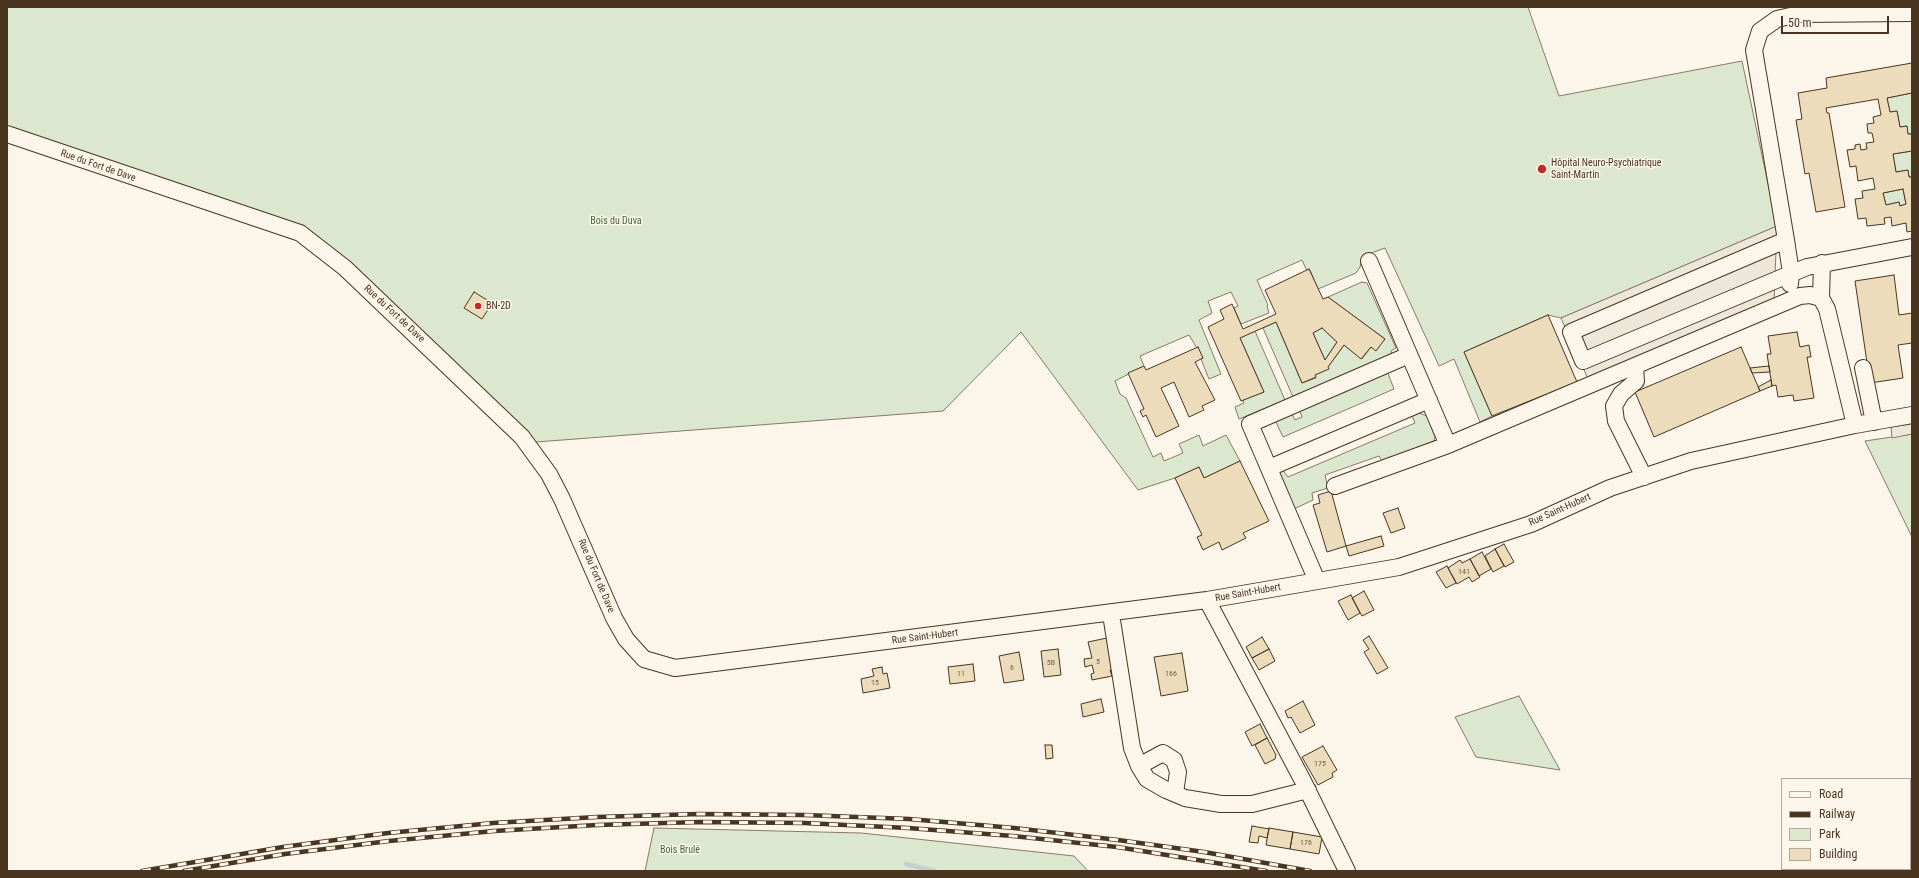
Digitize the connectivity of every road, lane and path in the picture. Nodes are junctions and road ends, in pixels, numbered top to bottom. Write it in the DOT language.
graph roads {
  1 [pos="1912,13"];
  2 [pos="7,134"];
  3 [pos="1786,240"];
  4 [pos="1912,247"];
  5 [pos="1368,261"];
  6 [pos="1822,264"];
  7 [pos="1791,274"];
  8 [pos="1821,298"];
  9 [pos="1790,300"];
  10 [pos="1409,355"];
  11 [pos="1635,366"];
  12 [pos="1863,368"];
  13 [pos="1429,400"];
  14 [pos="1912,415"];
  15 [pos="1874,422"];
  16 [pos="1855,425"];
  17 [pos="1448,445"];
  18 [pos="1269,468"];
  19 [pos="1644,477"];
  20 [pos="1335,486"];
  21 [pos="1317,581"];
  22 [pos="1207,600"];
  23 [pos="1111,614"];
  24 [pos="644,659"];
  25 [pos="1139,766"];
  26 [pos="1308,790"];
  27 [pos="1175,793"];
  28 [pos="1348,871"];
  1 -- 3 [label="street"];
  2 -- 24 [label="street, Rue du Fort de Dave"];
  3 -- 7 [label="street"];
  3 -- 7 [label="street"];
  4 -- 6 [label="street"];
  5 -- 10 [label="street"];
  6 -- 7 [label="street"];
  6 -- 8 [label="street"];
  7 -- 9 [label="street"];
  8 -- 9 [label="street"];
  8 -- 16 [label="street"];
  9 -- 11 [label="street"];
  10 -- 13 [label="street"];
  10 -- 18 [label="street"];
  11 -- 17 [label="street"];
  11 -- 19 [label="street"];
  12 -- 15 [label="street"];
  13 -- 17 [label="street"];
  13 -- 18 [label="street"];
  14 -- 15 [label="street, Rue Saint-Hubert"];
  15 -- 16 [label="street, Rue Saint-Hubert"];
  16 -- 19 [label="street, Rue Saint-Hubert"];
  17 -- 20 [label="street"];
  18 -- 21 [label="street"];
  19 -- 21 [label="street, Rue Saint-Hubert"];
  21 -- 22 [label="street, Rue Saint-Hubert"];
  22 -- 23 [label="street, Rue Saint-Hubert"];
  22 -- 26 [label="street, Rue Saint-Hubert"];
  23 -- 24 [label="street, Rue Saint-Hubert"];
  23 -- 25 [label="street"];
  25 -- 27 [label="street"];
  25 -- 27 [label="street"];
  26 -- 27 [label="street"];
  26 -- 28 [label="street, Rue Saint-Hubert"];
}
